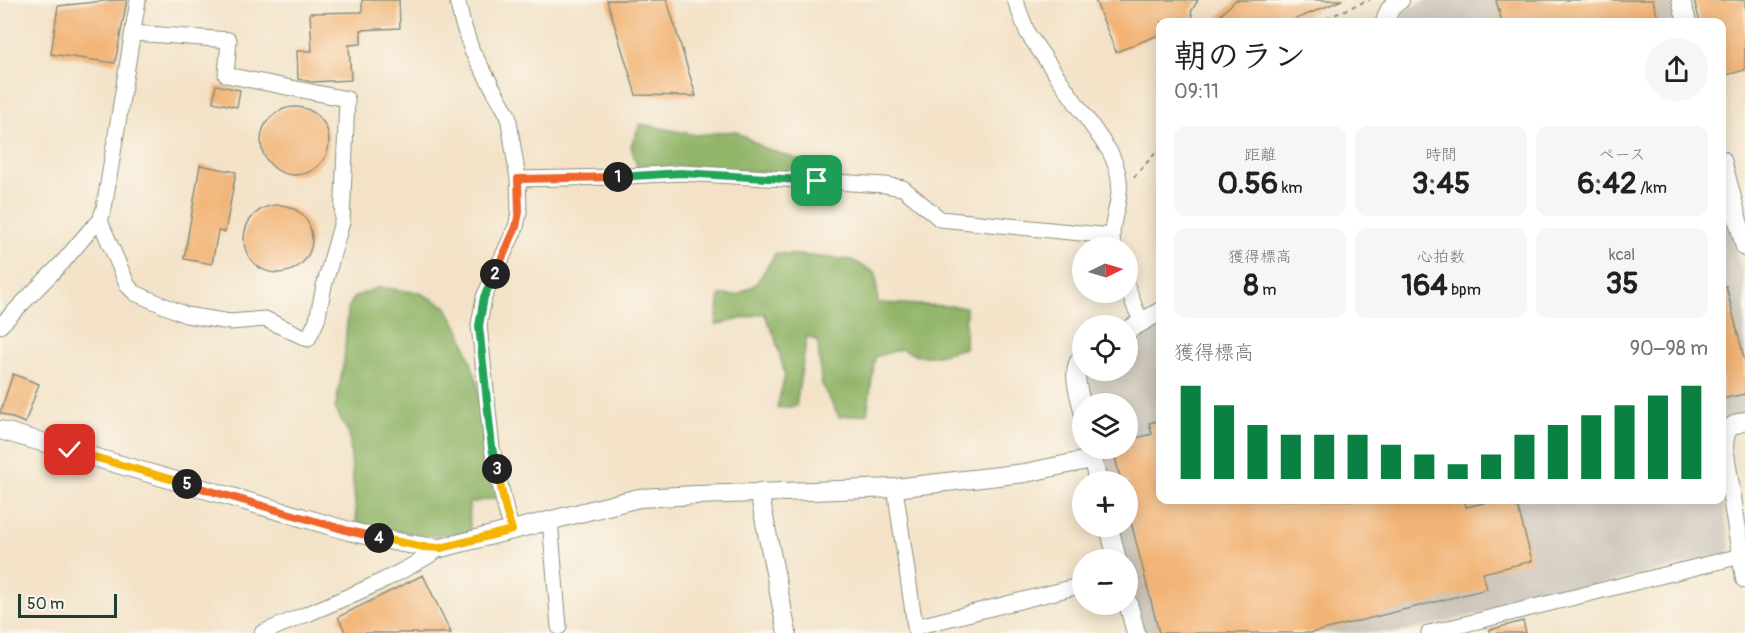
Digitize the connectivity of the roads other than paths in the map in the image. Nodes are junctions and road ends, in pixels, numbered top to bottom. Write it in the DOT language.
graph roads {
  1 [pos="138,0"];
  2 [pos="457,0"];
  3 [pos="1015,0"];
  4 [pos="1400,0"];
  5 [pos="1681,0"];
  6 [pos="1386,18"];
  7 [pos="1686,18"];
  8 [pos="134,33"];
  9 [pos="1726,175"];
  10 [pos="518,179"];
  11 [pos="100,221"];
  12 [pos="1075,237"];
  13 [pos="1113,237"];
  14 [pos="1745,247"];
  15 [pos="1156,314"];
  16 [pos="1138,324"];
  17 [pos="0,326"];
  18 [pos="1745,421"];
  19 [pos="0,430"];
  20 [pos="1726,432"];
  21 [pos="1074,459"];
  22 [pos="1726,462"];
  23 [pos="895,488"];
  24 [pos="759,492"];
  25 [pos="550,520"];
  26 [pos="512,530"];
  27 [pos="441,548"];
  28 [pos="1740,556"];
  29 [pos="1745,579"];
  30 [pos="1072,588"];
  31 [pos="1131,615"];
  32 [pos="559,627"];
  33 [pos="916,630"];
  34 [pos="262,633"];
  35 [pos="787,633"];
  36 [pos="1136,633"];
  37 [pos="1429,633"];
  1 -- 8 [label="street"];
  2 -- 10 [label="street"];
  3 -- 13 [label="street"];
  4 -- 6 [label="street"];
  5 -- 7 [label="street"];
  8 -- 11 [label="street"];
  8 -- 11 [label="street"];
  9 -- 14 [label="street"];
  10 -- 12 [label="street"];
  10 -- 26 [label="street"];
  11 -- 17 [label="street"];
  15 -- 16 [label="street"];
  18 -- 20 [label="street"];
  19 -- 27 [label="street"];
  21 -- 23 [label="street"];
  22 -- 28 [label="street"];
  23 -- 24 [label="street"];
  23 -- 33 [label="street"];
  24 -- 25 [label="street"];
  24 -- 35 [label="street"];
  25 -- 26 [label="street"];
  25 -- 32 [label="street"];
  26 -- 27 [label="street"];
  27 -- 34 [label="street"];
  28 -- 29 [label="street"];
  28 -- 37 [label="street"];
  30 -- 33 [label="street"];
  31 -- 36 [label="street"];
}
